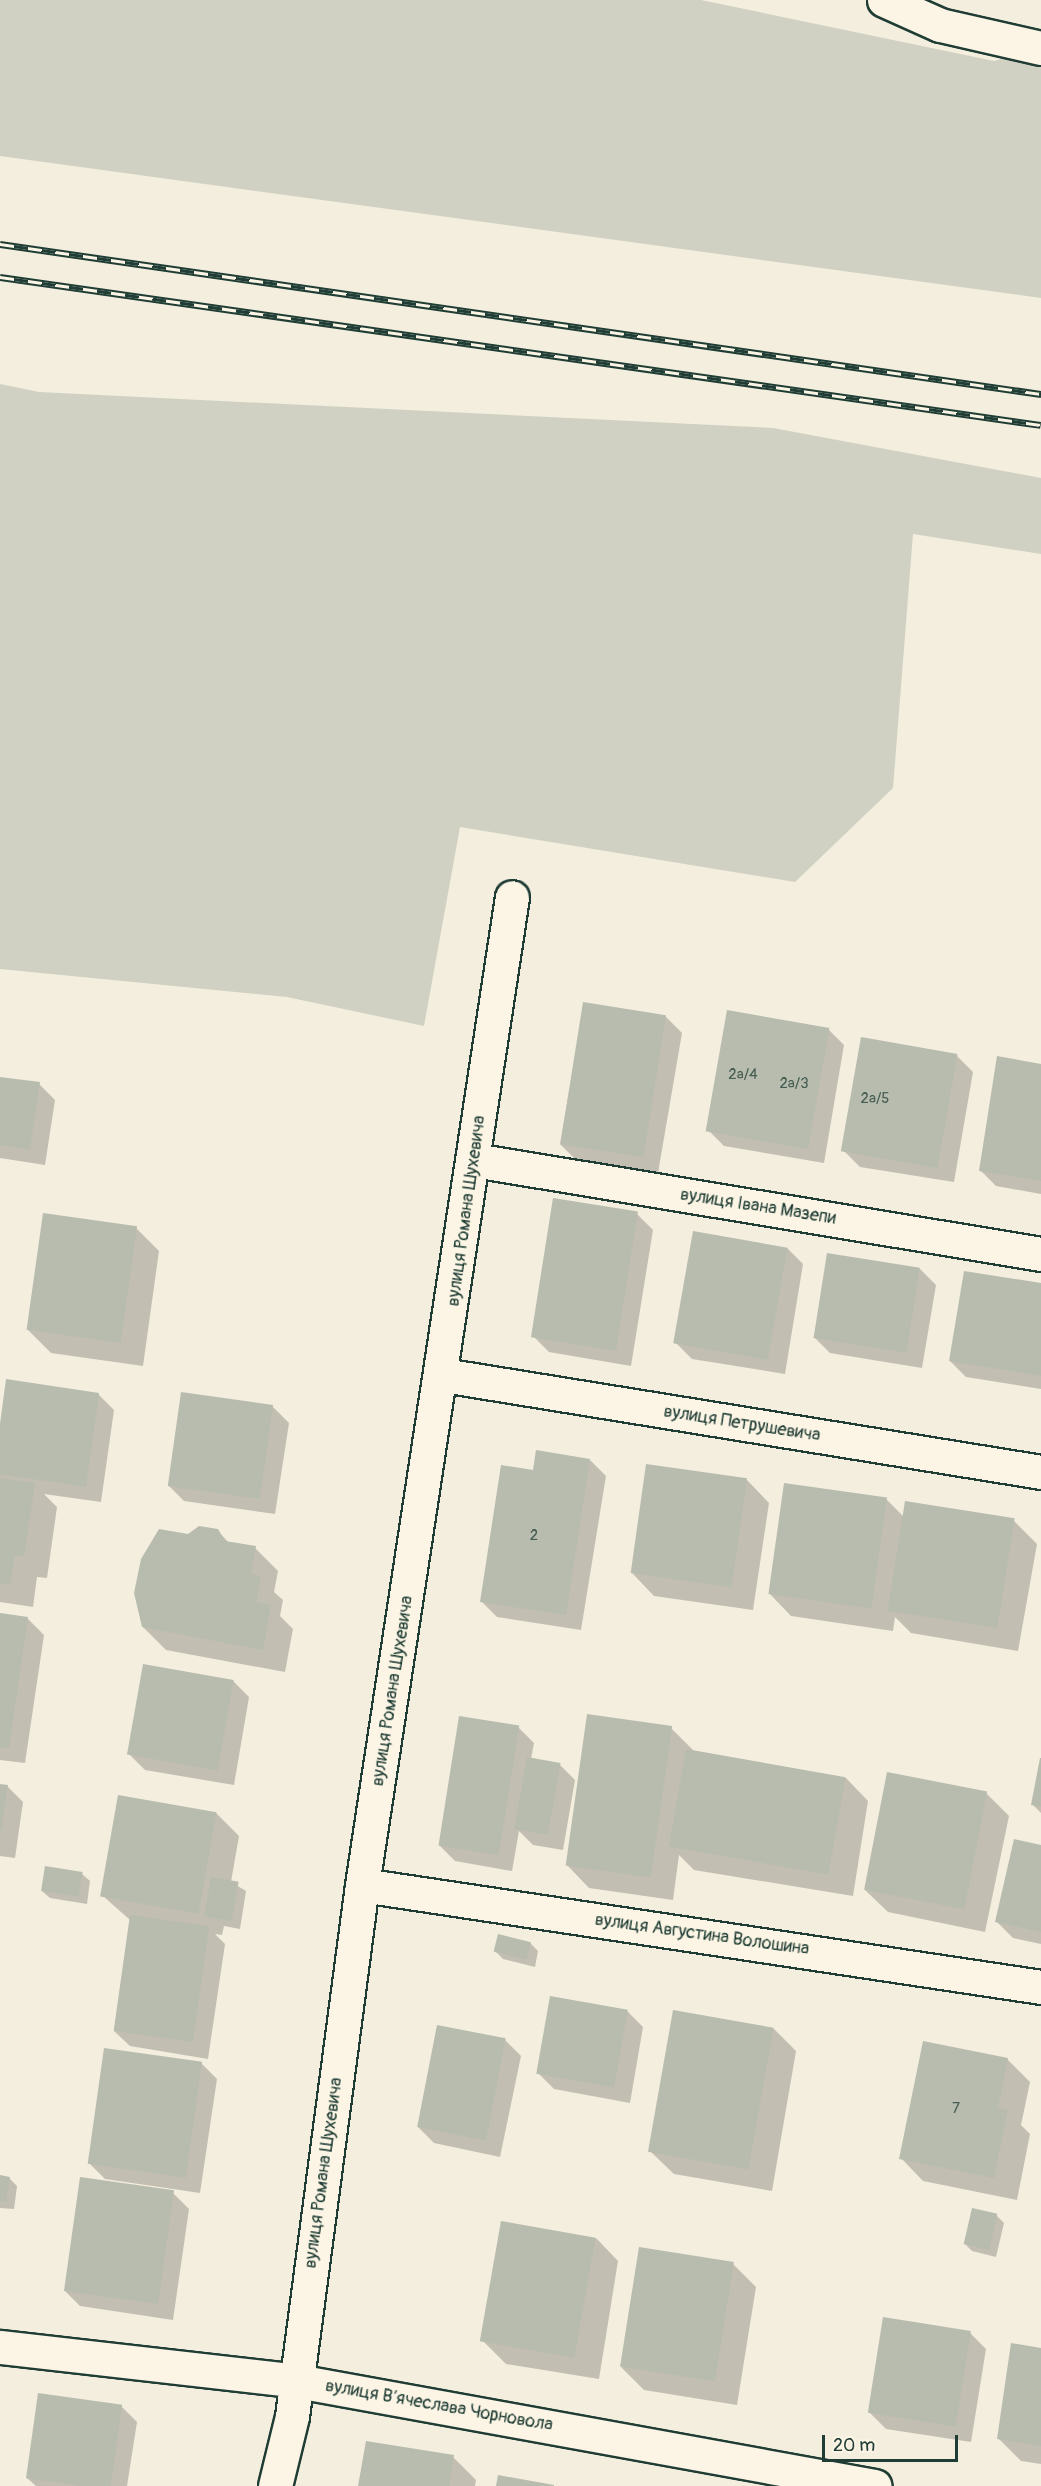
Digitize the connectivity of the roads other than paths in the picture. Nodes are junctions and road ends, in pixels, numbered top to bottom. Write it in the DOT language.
graph roads {
  1 [pos="884,0"];
  2 [pos="1041,48"];
  3 [pos="512,897"];
  4 [pos="474,1160"];
  5 [pos="1041,1254"];
  6 [pos="443,1375"];
  7 [pos="1041,1472"];
  8 [pos="362,1885"];
  9 [pos="1041,1987"];
  10 [pos="0,2347"];
  11 [pos="297,2381"];
  12 [pos="275,2486"];
  13 [pos="875,2486"];
  1 -- 2 [label="street"];
  3 -- 4 [label="street, вулиця Романа Шухевича"];
  4 -- 5 [label="street, вулиця Івана Мазепи"];
  4 -- 6 [label="street, вулиця Романа Шухевича"];
  6 -- 7 [label="street, вулиця Петрушевича"];
  6 -- 8 [label="street, вулиця Романа Шухевича"];
  8 -- 9 [label="street, вулиця Августина Волошина"];
  8 -- 11 [label="street, вулиця Романа Шухевича"];
  10 -- 11 [label="street, вулиця Вʼячеслава Чорновола"];
  11 -- 12 [label="street, вулиця Романа Шухевича"];
  11 -- 13 [label="street, вулиця Вʼячеслава Чорновола"];
}
